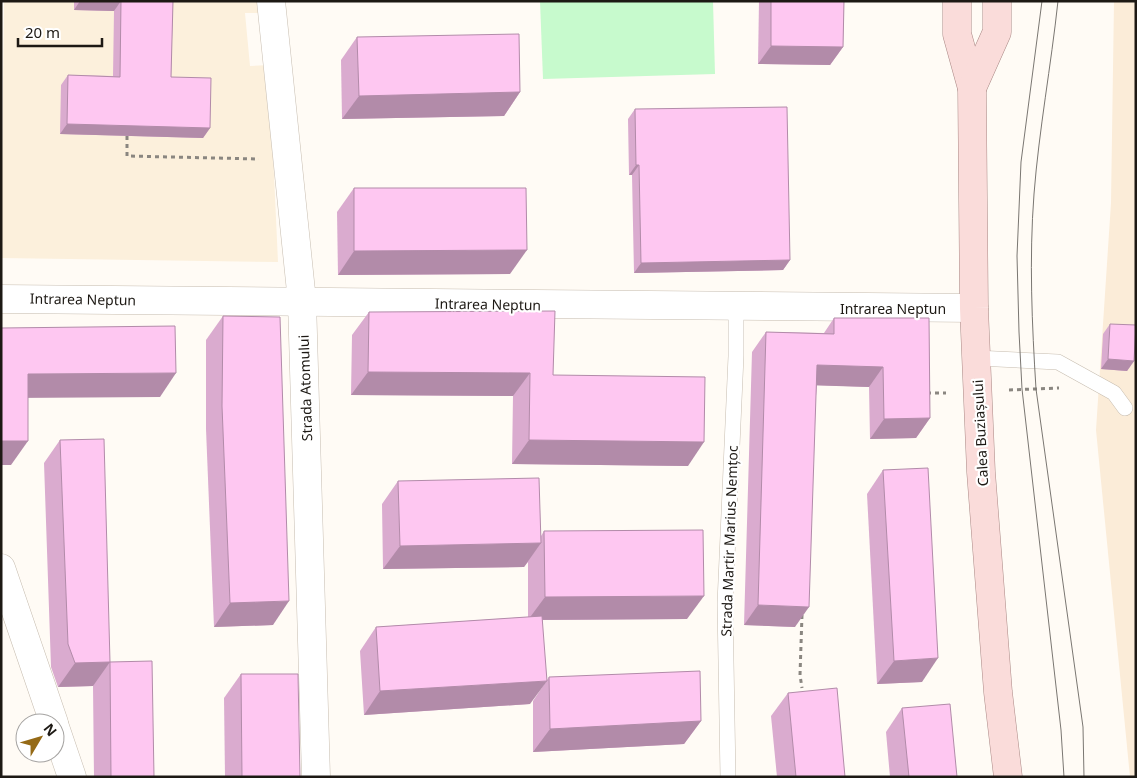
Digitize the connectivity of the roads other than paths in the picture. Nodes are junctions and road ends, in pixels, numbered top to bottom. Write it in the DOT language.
graph roads {
  1 [pos="271,1"];
  2 [pos="957,1"];
  3 [pos="997,1"];
  4 [pos="972,88"];
  5 [pos="1,299"];
  6 [pos="302,302"];
  7 [pos="736,306"];
  8 [pos="974,308"];
  9 [pos="976,358"];
  10 [pos="1125,408"];
  11 [pos="1,568"];
  12 [pos="51,713"];
  13 [pos="65,756"];
  14 [pos="72,777"];
  15 [pos="316,777"];
  16 [pos="728,777"];
  17 [pos="1008,777"];
  1 -- 6 [label="street, Strada Atomului"];
  2 -- 4 [label="main road, Calea Buziașului"];
  3 -- 4 [label="main road, Calea Buziașului"];
  4 -- 8 [label="main road, Calea Buziașului"];
  5 -- 6 [label="street, Intrarea Neptun"];
  6 -- 7 [label="street, Intrarea Neptun"];
  6 -- 15 [label="street, Strada Atomului"];
  7 -- 8 [label="street, Intrarea Neptun"];
  7 -- 16 [label="lane, Strada Martir Marius Nemțoc"];
  8 -- 9 [label="main road, Calea Buziașului"];
  9 -- 10 [label="lane"];
  9 -- 17 [label="main road, Calea Buziașului"];
  11 -- 12 [label="street"];
  13 -- 14 [label="street"];
}
